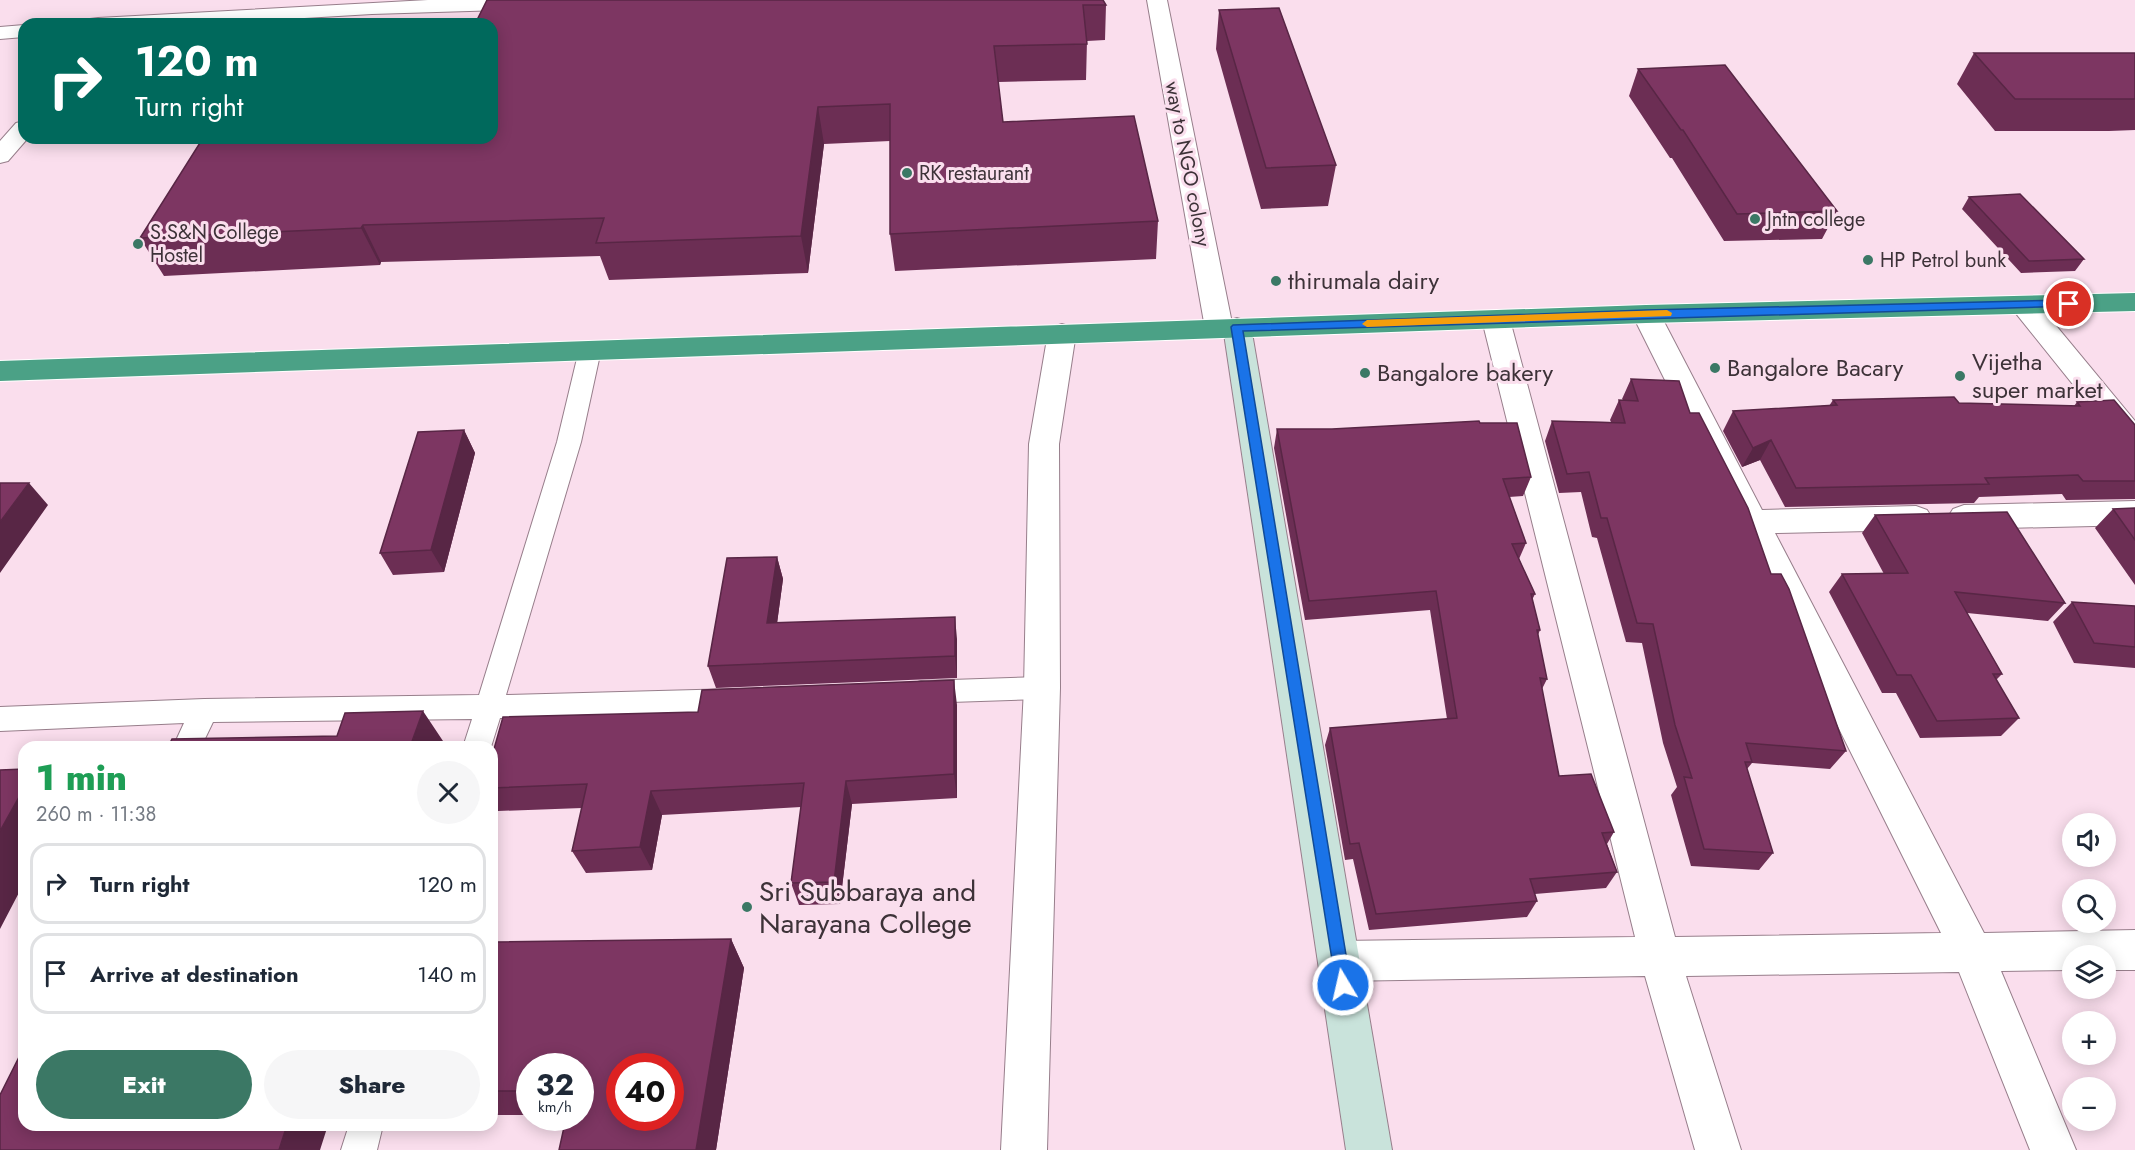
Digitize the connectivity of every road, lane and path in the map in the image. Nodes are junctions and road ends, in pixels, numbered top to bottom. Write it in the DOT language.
graph roads {
  1 [pos="137,0"];
  2 [pos="1157,0"];
  3 [pos="550,2"];
  4 [pos="375,4"];
  5 [pos="116,18"];
  6 [pos="180,18"];
  7 [pos="18,32"];
  8 [pos="0,33"];
  9 [pos="18,135"];
  10 [pos="0,156"];
  11 [pos="2135,302"];
  12 [pos="2024,305"];
  13 [pos="1646,314"];
  14 [pos="1496,320"];
  15 [pos="1228,328"];
  16 [pos="1062,333"];
  17 [pos="591,350"];
  18 [pos="0,371"];
  19 [pos="2135,441"];
  20 [pos="2135,513"];
  21 [pos="1753,522"];
  22 [pos="1042,688"];
  23 [pos="898,693"];
  24 [pos="754,699"];
  25 [pos="489,707"];
  26 [pos="204,711"];
  27 [pos="0,719"];
  28 [pos="190,741"];
  29 [pos="479,741"];
  30 [pos="2135,950"];
  31 [pos="1972,952"];
  32 [pos="1660,957"];
  33 [pos="1339,961"];
  34 [pos="364,1131"];
  35 [pos="359,1150"];
  36 [pos="1024,1150"];
  37 [pos="1369,1150"];
  38 [pos="1718,1150"];
  39 [pos="2053,1150"];
  1 -- 5 [label="street"];
  2 -- 15 [label="street, way to NGO colony"];
  3 -- 4 [label="street"];
  4 -- 6 [label="street"];
  7 -- 8 [label="street"];
  9 -- 10 [label="street"];
  11 -- 12 [label="highway"];
  12 -- 13 [label="highway"];
  12 -- 19 [label="street"];
  13 -- 14 [label="highway"];
  13 -- 21 [label="street"];
  14 -- 15 [label="highway"];
  14 -- 32 [label="street"];
  15 -- 16 [label="highway"];
  15 -- 33 [label="street"];
  16 -- 17 [label="highway"];
  16 -- 22 [label="street"];
  17 -- 18 [label="highway"];
  17 -- 25 [label="lane"];
  20 -- 21 [label="street"];
  21 -- 31 [label="street"];
  22 -- 23 [label="lane"];
  22 -- 36 [label="street"];
  24 -- 25 [label="lane"];
  25 -- 26 [label="lane"];
  25 -- 29 [label="lane"];
  26 -- 27 [label="lane"];
  26 -- 28 [label="lane"];
  30 -- 31 [label="street"];
  31 -- 32 [label="street"];
  31 -- 39 [label="street"];
  32 -- 33 [label="street"];
  32 -- 38 [label="street"];
  33 -- 37 [label="street"];
  34 -- 35 [label="lane"];
}
